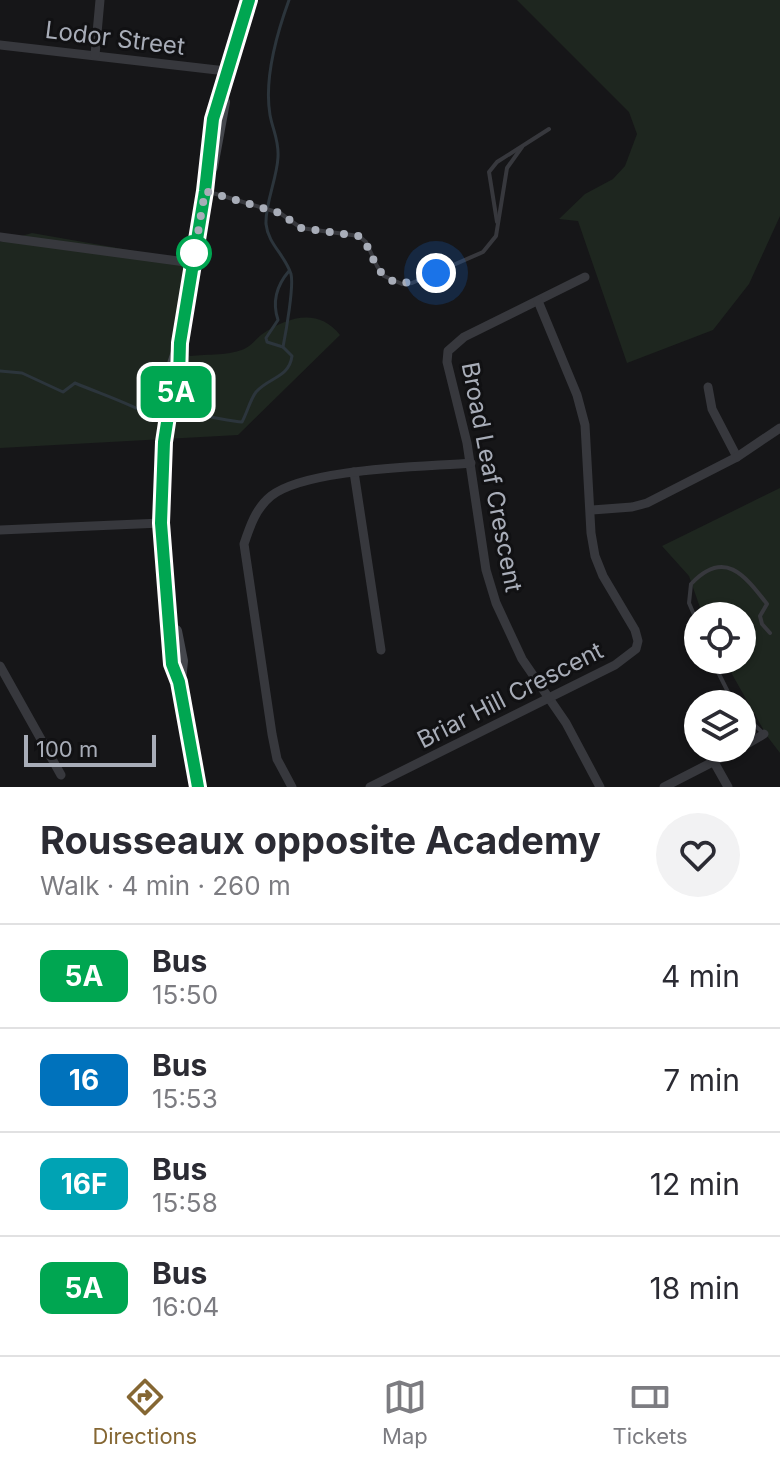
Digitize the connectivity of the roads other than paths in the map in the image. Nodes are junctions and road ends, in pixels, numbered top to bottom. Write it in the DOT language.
graph roads {
  1 [pos="100,0"];
  2 [pos="249,0"];
  3 [pos="0,45"];
  4 [pos="95,55"];
  5 [pos="226,71"];
  6 [pos="549,129"];
  7 [pos="522,147"];
  8 [pos="205,191"];
  9 [pos="497,224"];
  10 [pos="0,237"];
  11 [pos="193,263"];
  12 [pos="585,277"];
  13 [pos="538,301"];
  14 [pos="708,387"];
  15 [pos="780,428"];
  16 [pos="737,457"];
  17 [pos="471,463"];
  18 [pos="354,472"];
  19 [pos="592,510"];
  20 [pos="161,523"];
  21 [pos="0,530"];
  22 [pos="689,602"];
  23 [pos="770,633"];
  24 [pos="381,650"];
  25 [pos="0,666"];
  26 [pos="551,698"];
  27 [pos="756,726"];
  28 [pos="764,734"];
  29 [pos="756,739"];
  30 [pos="714,762"];
  31 [pos="61,775"];
  32 [pos="199,783"];
  33 [pos="292,787"];
  34 [pos="370,787"];
  35 [pos="600,787"];
  36 [pos="664,787"];
  37 [pos="728,787"];
  1 -- 4 [label="street"];
  2 -- 5 [label="main road"];
  3 -- 4 [label="street, Lodor Street"];
  4 -- 5 [label="street, Lodor Street"];
  5 -- 8 [label="main road"];
  6 -- 7 [label="lane"];
  7 -- 9 [label="lane"];
  7 -- 9 [label="lane"];
  8 -- 9 [label="lane"];
  8 -- 11 [label="main road"];
  10 -- 11 [label="street"];
  11 -- 20 [label="main road"];
  12 -- 13 [label="street, Broad Leaf Crescent"];
  13 -- 17 [label="street, Broad Leaf Crescent"];
  13 -- 19 [label="street, Briar Hill Crescent"];
  14 -- 16 [label="street"];
  15 -- 16 [label="street"];
  16 -- 19 [label="street"];
  17 -- 18 [label="street"];
  17 -- 26 [label="street, Broad Leaf Crescent"];
  18 -- 24 [label="street"];
  18 -- 33 [label="street"];
  19 -- 26 [label="street, Briar Hill Crescent"];
  20 -- 21 [label="street"];
  20 -- 32 [label="main road"];
  22 -- 23 [label="lane"];
  25 -- 31 [label="street"];
  26 -- 34 [label="street, Briar Hill Crescent"];
  26 -- 35 [label="street, Broad Leaf Crescent"];
  27 -- 28 [label="lane"];
  28 -- 29 [label="street"];
  30 -- 36 [label="street"];
  30 -- 37 [label="street"];
}
